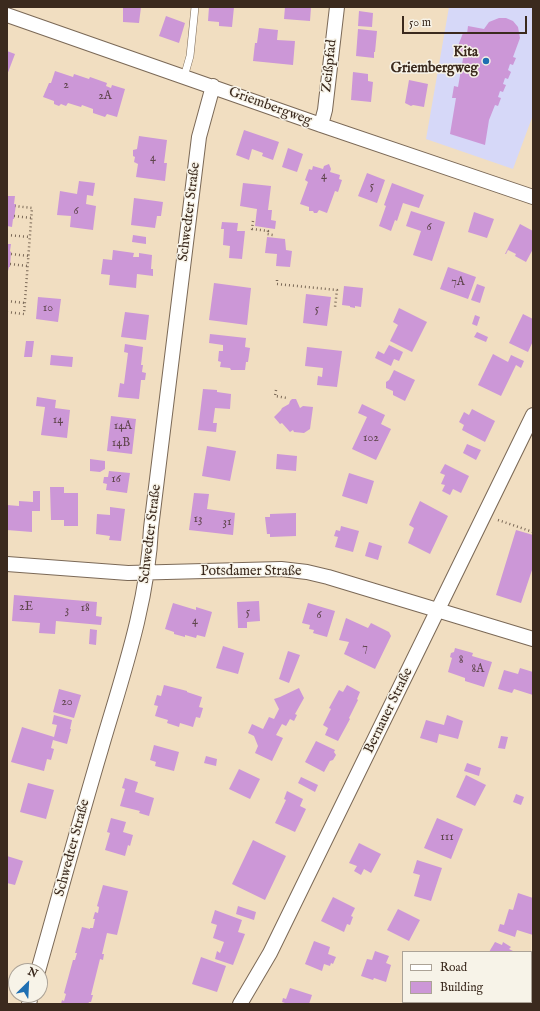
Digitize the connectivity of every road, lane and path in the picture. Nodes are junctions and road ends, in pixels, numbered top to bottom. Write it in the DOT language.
graph roads {
  1 [pos="195,7"];
  2 [pos="336,7"];
  3 [pos="7,15"];
  4 [pos="184,77"];
  5 [pos="213,86"];
  6 [pos="321,125"];
  7 [pos="533,197"];
  8 [pos="15,206"];
  9 [pos="14,216"];
  10 [pos="32,218"];
  11 [pos="253,221"];
  12 [pos="7,235"];
  13 [pos="273,235"];
  14 [pos="30,237"];
  15 [pos="11,254"];
  16 [pos="29,256"];
  17 [pos="10,264"];
  18 [pos="28,266"];
  19 [pos="277,280"];
  20 [pos="7,301"];
  21 [pos="25,303"];
  22 [pos="335,307"];
  23 [pos="7,312"];
  24 [pos="276,390"];
  25 [pos="287,398"];
  26 [pos="533,415"];
  27 [pos="494,518"];
  28 [pos="533,532"];
  29 [pos="7,564"];
  30 [pos="147,573"];
  31 [pos="438,610"];
  32 [pos="533,639"];
  33 [pos="40,963"];
  34 [pos="240,1004"];
  1 -- 4 [label="lane"];
  2 -- 6 [label="street, Zeißpfad"];
  3 -- 4 [label="street, Griembergweg"];
  4 -- 5 [label="street, Griembergweg"];
  5 -- 6 [label="street, Griembergweg"];
  5 -- 30 [label="street, Schwedter Straße"];
  6 -- 7 [label="street, Griembergweg"];
  8 -- 10 [label="path"];
  9 -- 10 [label="path"];
  10 -- 14 [label="path"];
  11 -- 13 [label="path"];
  12 -- 14 [label="path"];
  14 -- 16 [label="path"];
  15 -- 16 [label="path"];
  16 -- 18 [label="path"];
  17 -- 18 [label="path"];
  18 -- 21 [label="path"];
  19 -- 22 [label="path"];
  20 -- 21 [label="path"];
  21 -- 23 [label="path"];
  24 -- 25 [label="path"];
  26 -- 31 [label="street, Bernauer Straße"];
  27 -- 28 [label="path"];
  29 -- 30 [label="street, Potsdamer Straße"];
  30 -- 31 [label="street, Potsdamer Straße"];
  30 -- 33 [label="street, Schwedter Straße"];
  31 -- 32 [label="street, Potsdamer Straße"];
  31 -- 34 [label="street, Bernauer Straße"];
}
